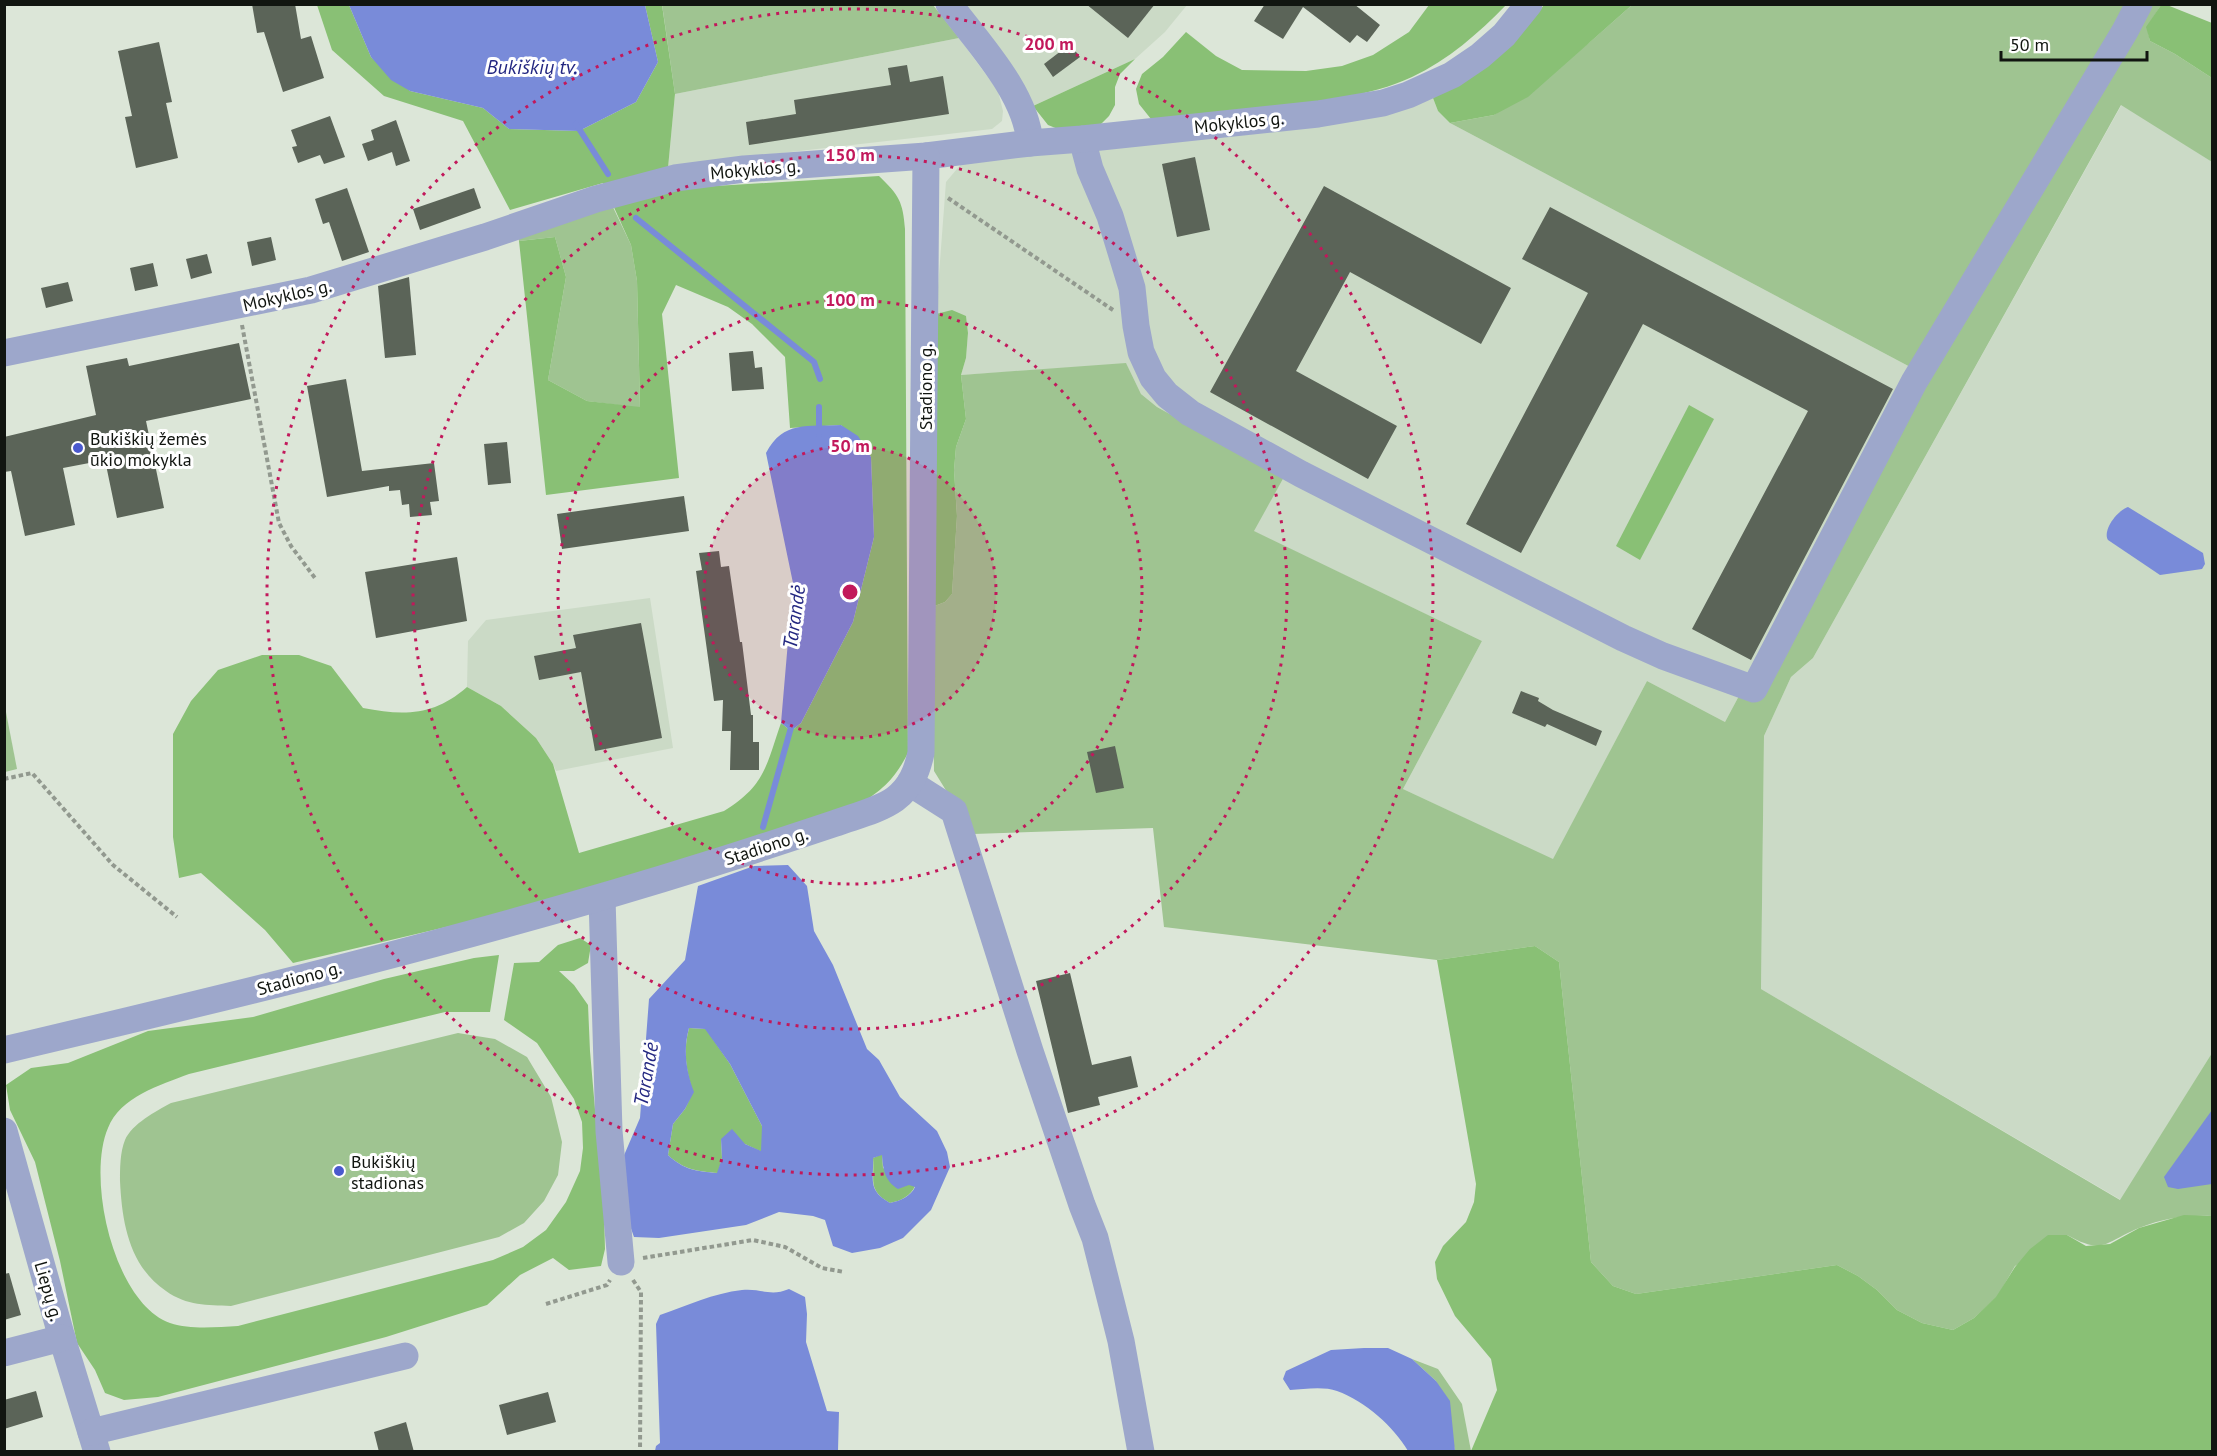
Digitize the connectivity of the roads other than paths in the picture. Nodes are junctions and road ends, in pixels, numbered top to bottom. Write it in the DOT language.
graph roads {
  1 [pos="949,4"];
  2 [pos="1529,4"];
  3 [pos="2139,4"];
  4 [pos="1082,140"];
  5 [pos="1029,143"];
  6 [pos="926,156"];
  7 [pos="4,353"];
  8 [pos="910,783"];
  9 [pos="602,898"];
  10 [pos="4,1050"];
  11 [pos="4,1131"];
  12 [pos="621,1262"];
  13 [pos="62,1338"];
  14 [pos="4,1353"];
  15 [pos="405,1356"];
  16 [pos="94,1442"];
  17 [pos="1141,1452"];
  1 -- 5 [label="street"];
  2 -- 4 [label="street, Mokyklos g."];
  3 -- 4 [label="street"];
  4 -- 5 [label="street, Mokyklos g."];
  5 -- 6 [label="street, Mokyklos g."];
  6 -- 7 [label="street, Mokyklos g."];
  6 -- 8 [label="street, Stadiono g."];
  8 -- 9 [label="street, Stadiono g."];
  8 -- 17 [label="street"];
  9 -- 10 [label="street, Stadiono g."];
  9 -- 12 [label="street"];
  11 -- 13 [label="street, Liepų g."];
  13 -- 14 [label="street"];
  13 -- 16 [label="street, Liepų g."];
  15 -- 16 [label="street"];
}
